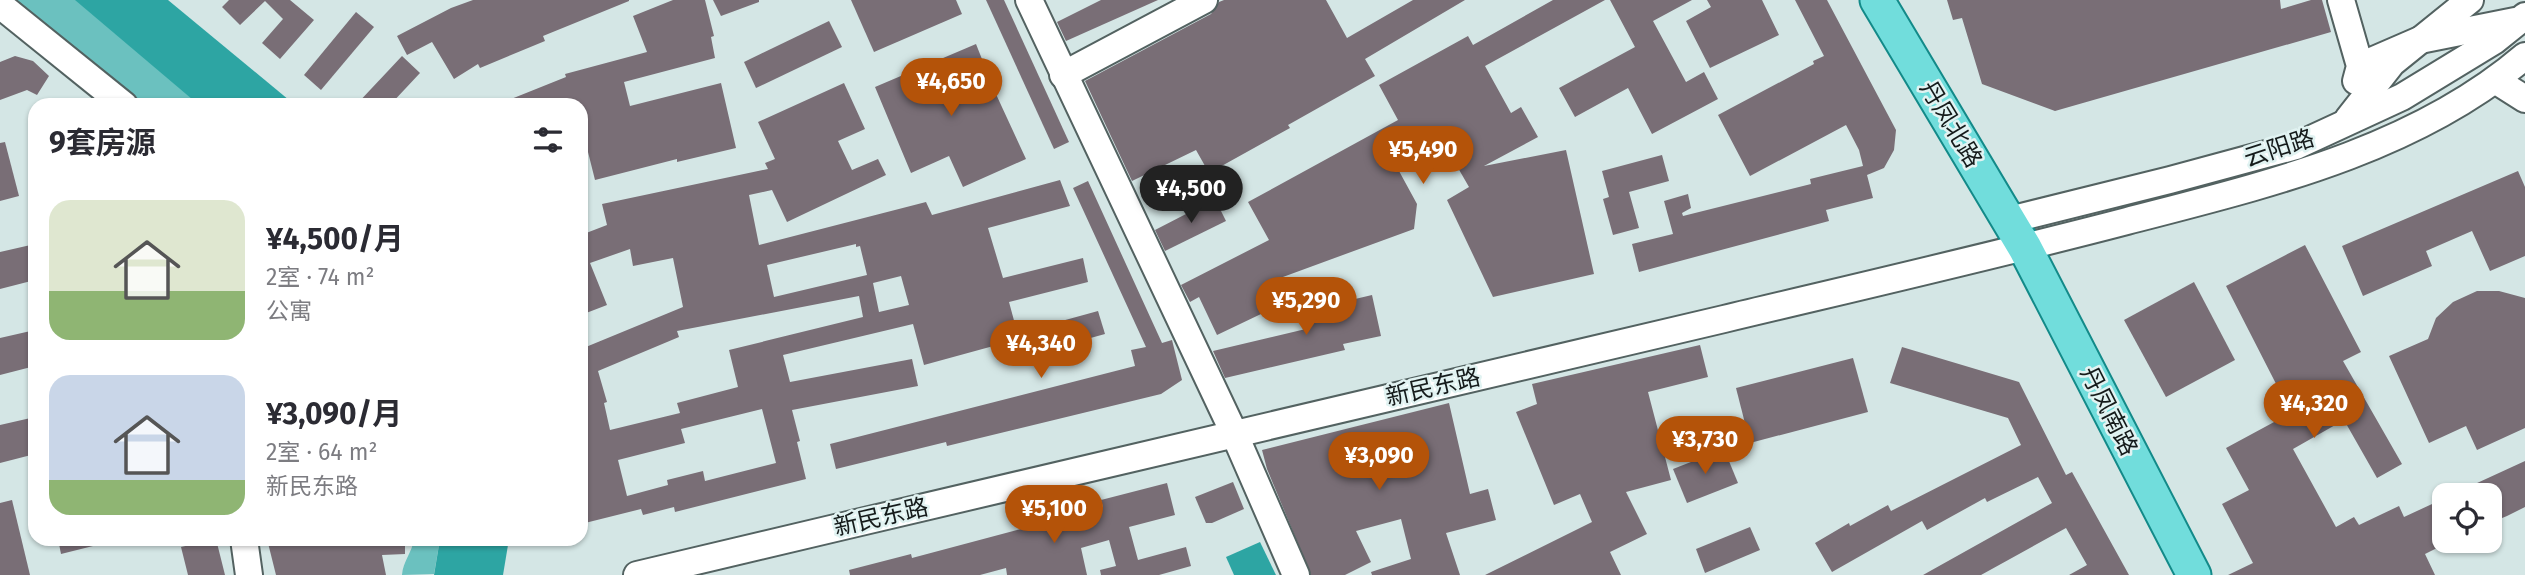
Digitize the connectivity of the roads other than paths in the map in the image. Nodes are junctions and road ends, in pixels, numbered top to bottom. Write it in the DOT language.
graph roads {
  1 [pos="1029,0"];
  2 [pos="1204,0"];
  3 [pos="1877,0"];
  4 [pos="2341,0"];
  5 [pos="2469,0"];
  6 [pos="0,5"];
  7 [pos="2523,18"];
  8 [pos="2420,40"];
  9 [pos="2525,56"];
  10 [pos="2360,66"];
  11 [pos="1063,75"];
  12 [pos="2495,80"];
  13 [pos="115,98"];
  14 [pos="2525,99"];
  15 [pos="2345,123"];
  16 [pos="2008,220"];
  17 [pos="2025,248"];
  18 [pos="1234,433"];
  19 [pos="245,546"];
  20 [pos="249,575"];
  21 [pos="637,575"];
  22 [pos="1296,575"];
  23 [pos="2194,575"];
  1 -- 11 [label="street"];
  2 -- 11 [label="street"];
  3 -- 16 [label="main road, 丹凤北路"];
  4 -- 10 [label="street"];
  5 -- 8 [label="street"];
  6 -- 13 [label="street"];
  7 -- 8 [label="street"];
  7 -- 15 [label="street, 云阳路"];
  8 -- 10 [label="street"];
  8 -- 15 [label="street"];
  9 -- 12 [label="street, 云阳路"];
  10 -- 15 [label="street"];
  11 -- 18 [label="street"];
  12 -- 14 [label="street"];
  12 -- 17 [label="street, 云阳路"];
  15 -- 16 [label="street, 云阳路"];
  16 -- 17 [label="main road, 丹凤北路"];
  17 -- 18 [label="street, 新民东路"];
  17 -- 23 [label="main road, 丹凤南路"];
  18 -- 21 [label="street, 新民东路"];
  18 -- 22 [label="street"];
  19 -- 20 [label="street"];
}
